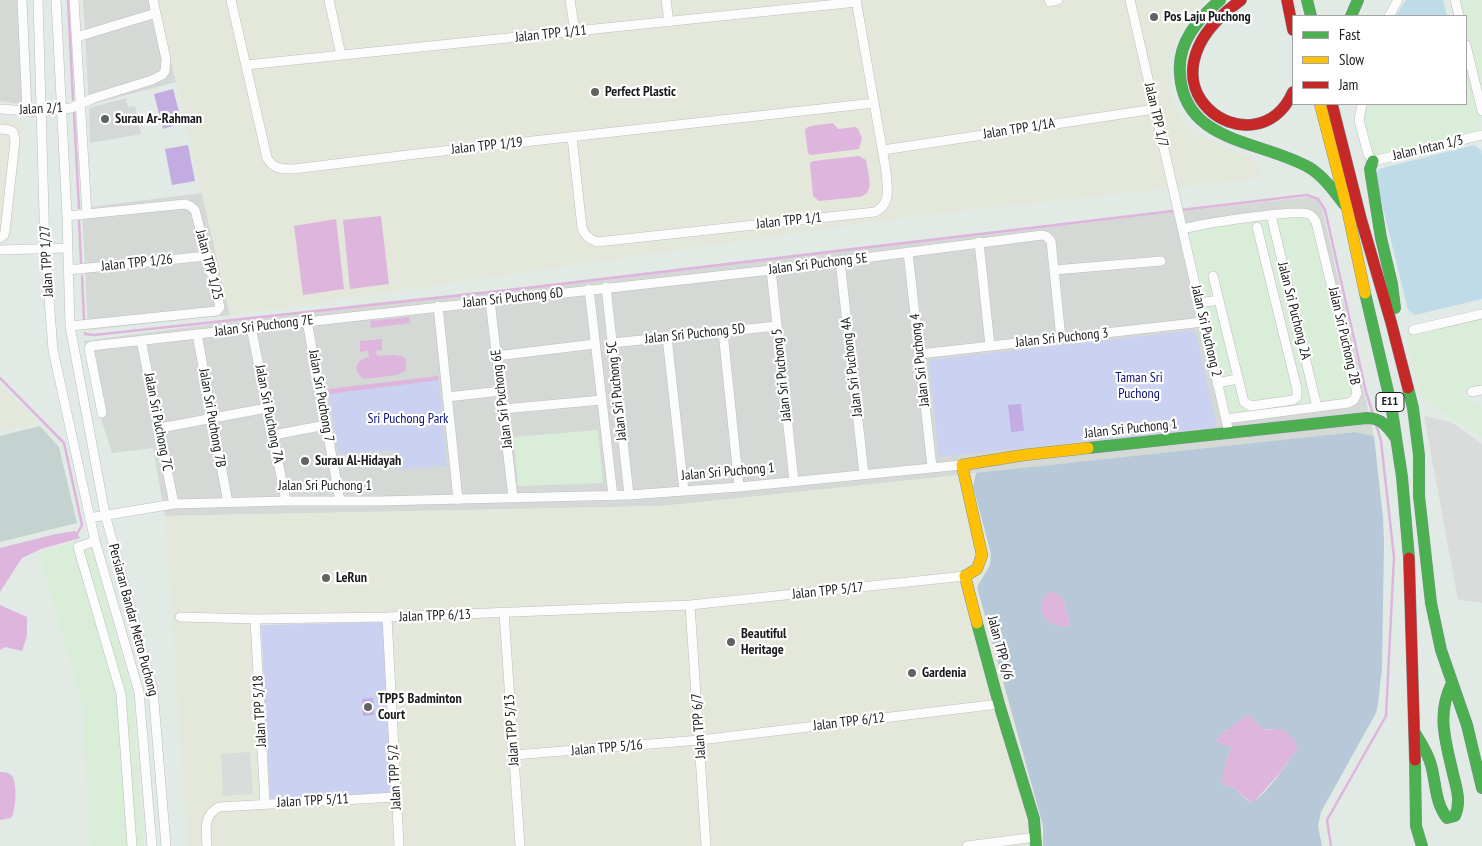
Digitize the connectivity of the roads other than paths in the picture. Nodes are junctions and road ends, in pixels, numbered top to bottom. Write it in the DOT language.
graph roads {
  1 [pos="22,0"];
  2 [pos="38,0"];
  3 [pos="56,0"];
  4 [pos="74,0"];
  5 [pos="153,0"];
  6 [pos="231,0"];
  7 [pos="329,0"];
  8 [pos="570,0"];
  9 [pos="666,0"];
  10 [pos="1049,0"];
  11 [pos="1058,0"];
  12 [pos="1130,0"];
  13 [pos="1220,0"];
  14 [pos="1241,0"];
  15 [pos="1287,0"];
  16 [pos="1295,0"];
  17 [pos="1307,0"];
  18 [pos="1358,0"];
  19 [pos="1398,0"];
  20 [pos="1455,0"];
  21 [pos="856,1"];
  22 [pos="156,13"];
  23 [pos="1299,15"];
  24 [pos="1311,15"];
  25 [pos="1351,15"];
  26 [pos="1390,15"];
  27 [pos="1459,15"];
  28 [pos="669,22"];
  29 [pos="1292,25"];
  30 [pos="575,31"];
  31 [pos="77,37"];
  32 [pos="342,55"];
  33 [pos="1467,56"];
  34 [pos="246,65"];
  35 [pos="1292,94"];
  36 [pos="81,103"];
  37 [pos="874,103"];
  38 [pos="1320,105"];
  39 [pos="1332,105"];
  40 [pos="1342,105"];
  41 [pos="1362,105"];
  42 [pos="0,109"];
  43 [pos="1155,109"];
  44 [pos="62,110"];
  45 [pos="1482,111"];
  46 [pos="27,112"];
  47 [pos="41,112"];
  48 [pos="0,129"];
  49 [pos="1482,135"];
  50 [pos="572,137"];
  51 [pos="1341,140"];
  52 [pos="883,150"];
  53 [pos="1374,161"];
  54 [pos="1347,208"];
  55 [pos="87,214"];
  56 [pos="1270,215"];
  57 [pos="67,216"];
  58 [pos="1257,227"];
  59 [pos="1183,228"];
  60 [pos="0,238"];
  61 [pos="979,242"];
  62 [pos="45,248"];
  63 [pos="67,248"];
  64 [pos="0,250"];
  65 [pos="908,252"];
  66 [pos="207,256"];
  67 [pos="840,261"];
  68 [pos="1160,261"];
  69 [pos="68,270"];
  70 [pos="771,270"];
  71 [pos="1054,270"];
  72 [pos="1213,276"];
  73 [pos="606,287"];
  74 [pos="589,289"];
  75 [pos="490,300"];
  76 [pos="1219,300"];
  77 [pos="1199,303"];
  78 [pos="438,306"];
  79 [pos="1482,314"];
  80 [pos="307,321"];
  81 [pos="1204,322"];
  82 [pos="1391,322"];
  83 [pos="70,326"];
  84 [pos="777,326"];
  85 [pos="251,327"];
  86 [pos="1412,330"];
  87 [pos="723,332"];
  88 [pos="197,334"];
  89 [pos="667,337"];
  90 [pos="1061,338"];
  91 [pos="141,340"];
  92 [pos="612,343"];
  93 [pos="596,344"];
  94 [pos="990,346"];
  95 [pos="920,354"];
  96 [pos="496,356"];
  97 [pos="1237,379"];
  98 [pos="1217,383"];
  99 [pos="1482,390"];
  100 [pos="500,391"];
  101 [pos="1388,391"];
  102 [pos="1472,392"];
  103 [pos="447,397"];
  104 [pos="1297,397"];
  105 [pos="602,400"];
  106 [pos="1317,407"];
  107 [pos="268,408"];
  108 [pos="503,409"];
  109 [pos="1300,409"];
  110 [pos="102,413"];
  111 [pos="1374,416"];
  112 [pos="212,418"];
  113 [pos="1226,420"];
  114 [pos="326,425"];
  115 [pos="160,428"];
  116 [pos="1229,433"];
  117 [pos="273,435"];
  118 [pos="1396,438"];
  119 [pos="962,465"];
  120 [pos="932,468"];
  121 [pos="864,474"];
  122 [pos="794,481"];
  123 [pos="739,486"];
  124 [pos="684,491"];
  125 [pos="629,495"];
  126 [pos="613,496"];
  127 [pos="513,498"];
  128 [pos="458,500"];
  129 [pos="286,501"];
  130 [pos="340,501"];
  131 [pos="228,502"];
  132 [pos="174,504"];
  133 [pos="106,514"];
  134 [pos="89,518"];
  135 [pos="95,541"];
  136 [pos="965,576"];
  137 [pos="690,605"];
  138 [pos="504,613"];
  139 [pos="180,616"];
  140 [pos="387,617"];
  141 [pos="255,619"];
  142 [pos="1452,683"];
  143 [pos="999,704"];
  144 [pos="1414,733"];
  145 [pos="700,740"];
  146 [pos="514,755"];
  147 [pos="1482,788"];
  148 [pos="396,797"];
  149 [pos="265,804"];
  150 [pos="1036,841"];
  151 [pos="132,846"];
  152 [pos="152,846"];
  153 [pos="166,846"];
  154 [pos="207,846"];
  155 [pos="399,846"];
  156 [pos="520,846"];
  157 [pos="706,846"];
  158 [pos="967,846"];
  159 [pos="1422,846"];
  1 -- 46 [label="street"];
  2 -- 47 [label="street, Jalan TPP 1/27"];
  3 -- 44 [label="street, Jalan TPP 1/27"];
  4 -- 31 [label="street"];
  5 -- 22 [label="street"];
  6 -- 34 [label="street, Jalan TPP 1/19"];
  7 -- 32 [label="street"];
  8 -- 30 [label="street"];
  9 -- 28 [label="street"];
  10 -- 11 [label="street"];
  12 -- 43 [label="street, Jalan TPP 1/7"];
  13 -- 54 [label="main road"];
  14 -- 35 [label="main road"];
  15 -- 29 [label="main road"];
  16 -- 23 [label="main road"];
  17 -- 24 [label="main road"];
  18 -- 25 [label="main road"];
  19 -- 26 [label="street"];
  20 -- 27 [label="street"];
  21 -- 28 [label="street, Jalan TPP 1/11"];
  21 -- 37 [label="street, Jalan TPP 1/1"];
  22 -- 31 [label="street"];
  22 -- 36 [label="street, Jalan 2/1"];
  28 -- 30 [label="street, Jalan TPP 1/11"];
  30 -- 32 [label="street, Jalan TPP 1/11"];
  31 -- 36 [label="street"];
  32 -- 34 [label="street, Jalan TPP 1/11"];
  33 -- 45 [label="street"];
  34 -- 50 [label="street, Jalan TPP 1/19"];
  36 -- 44 [label="street, Jalan 2/1"];
  36 -- 55 [label="street"];
  37 -- 50 [label="street, Jalan TPP 1/19"];
  37 -- 52 [label="street, Jalan TPP 1/1"];
  38 -- 54 [label="main road, E11"];
  39 -- 51 [label="main road, E11"];
  40 -- 51 [label="main road"];
  41 -- 53 [label="street"];
  42 -- 46 [label="street, Jalan 2/1"];
  43 -- 52 [label="street, Jalan TPP 1/1A"];
  43 -- 59 [label="street, Jalan TPP 1/7"];
  44 -- 47 [label="street, Jalan 2/1"];
  44 -- 57 [label="street, Jalan TPP 1/27"];
  46 -- 47 [label="street, Jalan 2/1"];
  47 -- 62 [label="street, Jalan TPP 1/27"];
  48 -- 60 [label="street"];
  49 -- 53 [label="street, Jalan Intan 1/3"];
  50 -- 52 [label="street, Jalan TPP 1/1"];
  51 -- 82 [label="main road, E11"];
  53 -- 82 [label="main road"];
  54 -- 101 [label="main road, E11"];
  55 -- 57 [label="street, Jalan TPP 1/25"];
  55 -- 66 [label="street, Jalan TPP 1/25"];
  56 -- 59 [label="street"];
  56 -- 106 [label="street, Jalan Sri Puchong 2A"];
  56 -- 106 [label="street, Jalan Sri Puchong 2B"];
  57 -- 63 [label="street, Jalan TPP 1/27"];
  58 -- 104 [label="street"];
  59 -- 77 [label="street, Jalan Sri Puchong 2"];
  61 -- 65 [label="street, Jalan Sri Puchong 5E"];
  61 -- 71 [label="street, Jalan Sri Puchong 5E"];
  61 -- 94 [label="street"];
  62 -- 63 [label="street"];
  62 -- 64 [label="street"];
  62 -- 134 [label="street, Jalan TPP 1/27"];
  63 -- 69 [label="street, Jalan TPP 1/27"];
  65 -- 67 [label="street, Jalan Sri Puchong 5E"];
  65 -- 95 [label="street, Jalan Sri Puchong 4"];
  66 -- 69 [label="street, Jalan TPP 1/26"];
  66 -- 83 [label="street, Jalan TPP 1/25"];
  67 -- 70 [label="street, Jalan Sri Puchong 5E"];
  67 -- 121 [label="street, Jalan Sri Puchong 4A"];
  68 -- 71 [label="street"];
  69 -- 83 [label="street, Jalan TPP 1/27"];
  70 -- 73 [label="street, Jalan Sri Puchong 5E"];
  70 -- 84 [label="street, Jalan Sri Puchong 5"];
  71 -- 90 [label="street"];
  72 -- 76 [label="street"];
  73 -- 74 [label="street, Jalan Sri Puchong 5E"];
  73 -- 92 [label="street, Jalan Sri Puchong 5C"];
  74 -- 75 [label="street, Jalan Sri Puchong 6D"];
  74 -- 93 [label="street"];
  75 -- 78 [label="street, Jalan Sri Puchong 6D"];
  75 -- 96 [label="street, Jalan Sri Puchong 6E"];
  76 -- 77 [label="street"];
  76 -- 97 [label="street"];
  77 -- 81 [label="street, Jalan Sri Puchong 2"];
  78 -- 80 [label="street, Jalan Sri Puchong 7E"];
  78 -- 103 [label="street"];
  79 -- 86 [label="street"];
  80 -- 85 [label="street, Jalan Sri Puchong 7E"];
  80 -- 114 [label="street, Jalan Sri Puchong 7"];
  81 -- 90 [label="street, Jalan Sri Puchong 3"];
  81 -- 98 [label="street, Jalan Sri Puchong 2"];
  82 -- 142 [label="main road, E11"];
  83 -- 133 [label="street, Jalan TPP 1/27"];
  84 -- 87 [label="street, Jalan Sri Puchong 5D"];
  84 -- 122 [label="street, Jalan Sri Puchong 5"];
  85 -- 88 [label="street, Jalan Sri Puchong 7E"];
  85 -- 107 [label="street, Jalan Sri Puchong 7A"];
  87 -- 89 [label="street, Jalan Sri Puchong 5D"];
  87 -- 123 [label="street"];
  88 -- 91 [label="street, Jalan Sri Puchong 7E"];
  88 -- 112 [label="street, Jalan Sri Puchong 7B"];
  89 -- 92 [label="street, Jalan Sri Puchong 5D"];
  89 -- 124 [label="street"];
  90 -- 94 [label="street, Jalan Sri Puchong 3"];
  91 -- 110 [label="street, Jalan Sri Puchong 7E"];
  91 -- 115 [label="street, Jalan Sri Puchong 7C"];
  92 -- 125 [label="street, Jalan Sri Puchong 5C"];
  93 -- 96 [label="street"];
  93 -- 105 [label="street"];
  94 -- 95 [label="street, Jalan Sri Puchong 3"];
  95 -- 120 [label="street, Jalan Sri Puchong 4"];
  96 -- 100 [label="street, Jalan Sri Puchong 6E"];
  97 -- 98 [label="street"];
  97 -- 104 [label="street"];
  98 -- 113 [label="street, Jalan Sri Puchong 2"];
  99 -- 102 [label="street"];
  100 -- 103 [label="street"];
  100 -- 108 [label="street, Jalan Sri Puchong 6E"];
  101 -- 111 [label="main road"];
  101 -- 118 [label="main road, E11"];
  103 -- 128 [label="street"];
  104 -- 109 [label="street"];
  105 -- 108 [label="street"];
  105 -- 126 [label="street"];
  106 -- 109 [label="street, Jalan Sri Puchong 2B"];
  107 -- 112 [label="street"];
  107 -- 117 [label="street, Jalan Sri Puchong 7A"];
  108 -- 127 [label="street, Jalan Sri Puchong 6E"];
  109 -- 113 [label="street, Jalan Sri Puchong 2B"];
  111 -- 116 [label="main road, Jalan Sri Puchong 1"];
  111 -- 118 [label="main road"];
  112 -- 115 [label="street"];
  112 -- 131 [label="street, Jalan Sri Puchong 7B"];
  113 -- 116 [label="street, Jalan Sri Puchong 2"];
  114 -- 117 [label="street"];
  114 -- 130 [label="street, Jalan Sri Puchong 7"];
  115 -- 132 [label="street, Jalan Sri Puchong 7C"];
  116 -- 119 [label="main road, Jalan Sri Puchong 1"];
  117 -- 129 [label="street, Jalan Sri Puchong 7A"];
  118 -- 144 [label="main road, E11"];
  119 -- 120 [label="street, Jalan Sri Puchong 1"];
  119 -- 136 [label="main road"];
  120 -- 121 [label="street, Jalan Sri Puchong 1"];
  121 -- 122 [label="street, Jalan Sri Puchong 1"];
  122 -- 123 [label="street, Jalan Sri Puchong 1"];
  123 -- 124 [label="street, Jalan Sri Puchong 1"];
  124 -- 125 [label="street, Jalan Sri Puchong 1"];
  125 -- 126 [label="street, Jalan Sri Puchong 1"];
  126 -- 127 [label="street, Jalan Sri Puchong 1"];
  127 -- 128 [label="street, Jalan Sri Puchong 1"];
  128 -- 130 [label="street, Jalan Sri Puchong 1"];
  129 -- 130 [label="street, Jalan Sri Puchong 1"];
  129 -- 131 [label="street, Jalan Sri Puchong 1"];
  131 -- 132 [label="street, Jalan Sri Puchong 1"];
  132 -- 133 [label="street, Jalan Sri Puchong 1"];
  133 -- 134 [label="street, Jalan Sri Puchong 1"];
  133 -- 153 [label="street, Persiaran Bandar Metro Puchong"];
  134 -- 135 [label="street, Persiaran Bandar Metro Puchong"];
  135 -- 151 [label="street"];
  135 -- 152 [label="street, Persiaran Bandar Metro Puchong"];
  136 -- 137 [label="street, Jalan TPP 5/17"];
  136 -- 143 [label="main road, Jalan TPP 6/6"];
  137 -- 138 [label="street, Jalan TPP 6/13"];
  137 -- 145 [label="street, Jalan TPP 6/7"];
  138 -- 140 [label="street, Jalan TPP 6/13"];
  138 -- 146 [label="street, Jalan TPP 5/13"];
  139 -- 141 [label="street, Jalan TPP 6/13"];
  140 -- 141 [label="street, Jalan TPP 6/13"];
  140 -- 148 [label="street, Jalan TPP 5/2"];
  141 -- 149 [label="street, Jalan TPP 5/18"];
  142 -- 144 [label="main road"];
  142 -- 147 [label="main road, E11"];
  143 -- 145 [label="street, Jalan TPP 6/12"];
  143 -- 150 [label="main road, Jalan TPP 6/6"];
  144 -- 159 [label="main road, E11"];
  145 -- 146 [label="street, Jalan TPP 5/16"];
  145 -- 157 [label="street, Jalan TPP 6/7"];
  146 -- 156 [label="street, Jalan TPP 5/13"];
  148 -- 149 [label="street, Jalan TPP 5/11"];
  148 -- 155 [label="street, Jalan TPP 5/2"];
  149 -- 154 [label="street, Jalan TPP 5/11"];
  150 -- 158 [label="street"];
}
